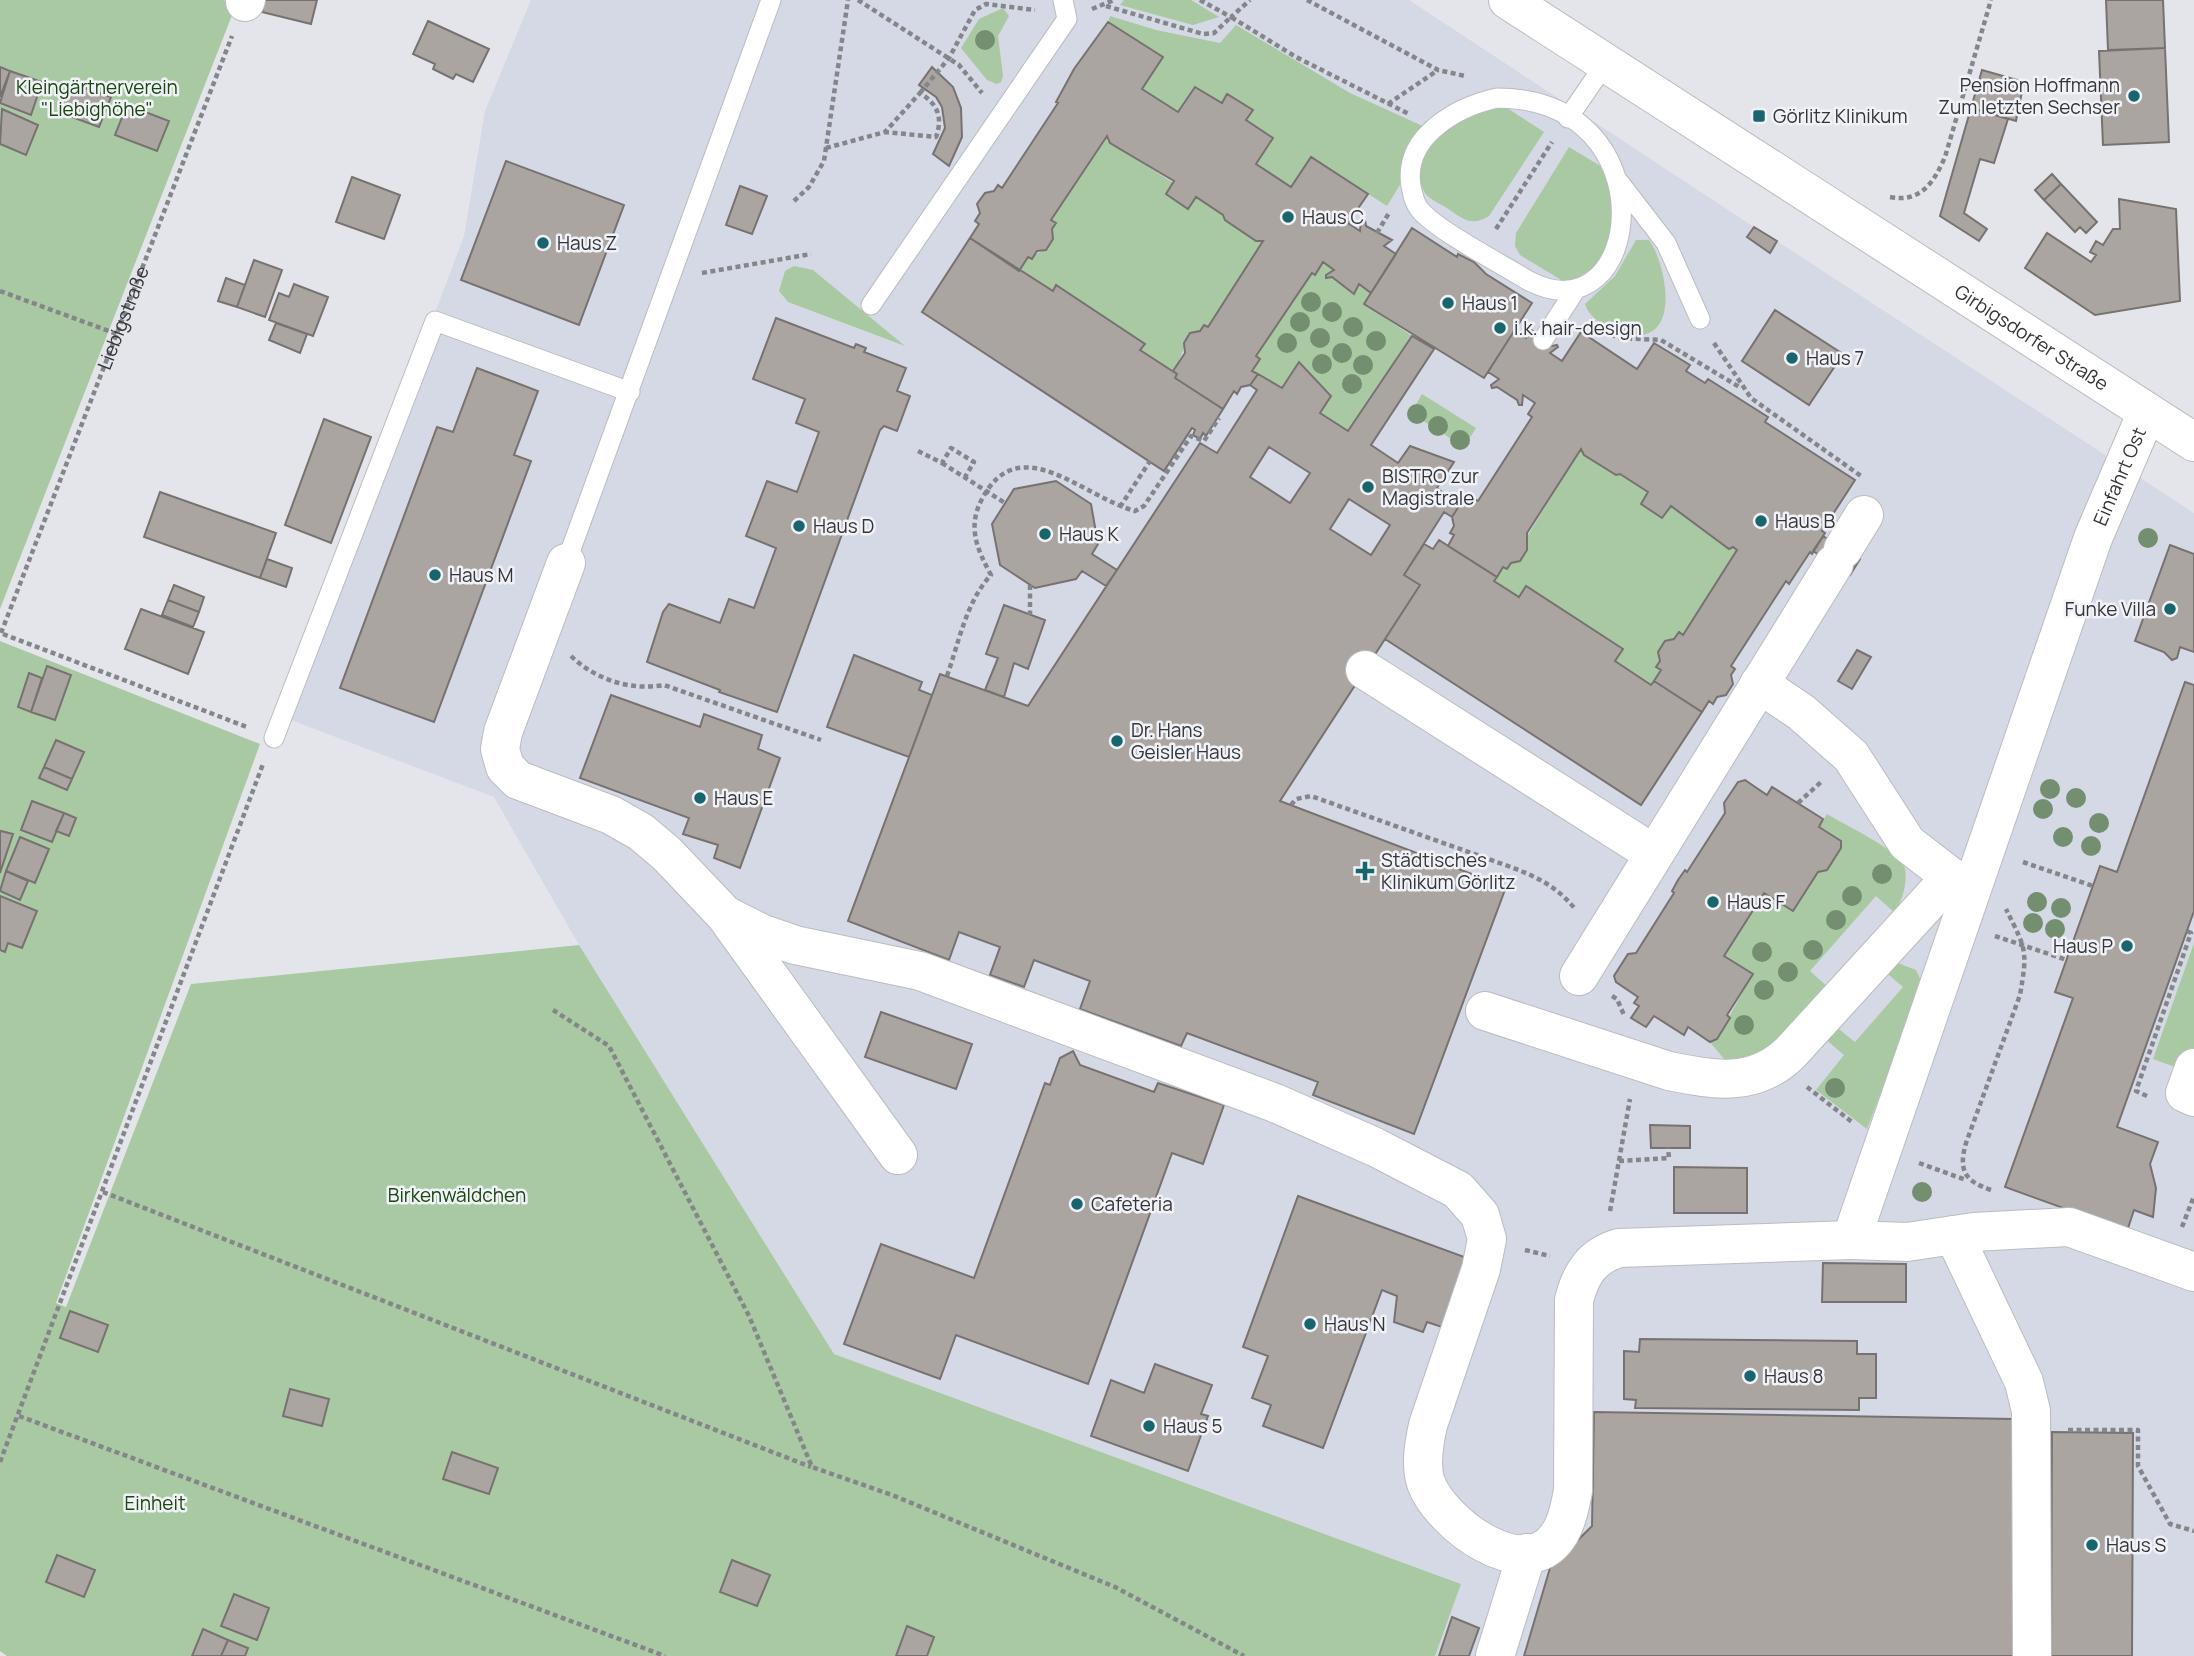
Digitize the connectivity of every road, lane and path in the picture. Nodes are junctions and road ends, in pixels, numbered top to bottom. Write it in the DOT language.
graph roads {
  1 [pos="771,0"];
  2 [pos="848,0"];
  3 [pos="858,0"];
  4 [pos="1063,0"];
  5 [pos="1114,0"];
  6 [pos="1200,0"];
  7 [pos="1250,0"];
  8 [pos="1307,0"];
  9 [pos="1508,0"];
  10 [pos="1991,0"];
  11 [pos="246,1"];
  12 [pos="1014,7"];
  13 [pos="1231,17"];
  14 [pos="948,58"];
  15 [pos="1605,64"];
  16 [pos="1438,70"];
  17 [pos="1478,79"];
  18 [pos="920,93"];
  19 [pos="1388,104"];
  20 [pos="1411,115"];
  21 [pos="1568,118"];
  22 [pos="994,125"];
  23 [pos="885,132"];
  24 [pos="1552,143"];
  25 [pos="826,148"];
  26 [pos="1619,182"];
  27 [pos="1882,194"];
  28 [pos="794,201"];
  29 [pos="1384,221"];
  30 [pos="1499,223"];
  31 [pos="1377,233"];
  32 [pos="811,254"];
  33 [pos="710,272"];
  34 [pos="1576,289"];
  35 [pos="0,290"];
  36 [pos="871,304"];
  37 [pos="1580,313"];
  38 [pos="1700,319"];
  39 [pos="117,334"];
  40 [pos="1543,340"];
  41 [pos="1742,389"];
  42 [pos="630,392"];
  43 [pos="2147,412"];
  44 [pos="1219,418"];
  45 [pos="2191,432"];
  46 [pos="918,451"];
  47 [pos="1150,461"];
  48 [pos="942,463"];
  49 [pos="965,477"];
  50 [pos="986,491"];
  51 [pos="1005,503"];
  52 [pos="1119,507"];
  53 [pos="1864,515"];
  54 [pos="566,563"];
  55 [pos="1030,585"];
  56 [pos="1030,615"];
  57 [pos="542,626"];
  58 [pos="1,633"];
  59 [pos="1365,670"];
  60 [pos="947,676"];
  61 [pos="1759,684"];
  62 [pos="274,737"];
  63 [pos="821,740"];
  64 [pos="1292,805"];
  65 [pos="1654,854"];
  66 [pos="2056,873"];
  67 [pos="2093,886"];
  68 [pos="1976,887"];
  69 [pos="725,915"];
  70 [pos="1960,924"];
  71 [pos="2187,931"];
  72 [pos="2025,946"];
  73 [pos="2067,960"];
  74 [pos="1586,966"];
  75 [pos="553,1010"];
  76 [pos="1485,1011"];
  77 [pos="1779,1064"];
  78 [pos="2194,1068"];
  79 [pos="2136,1091"];
  80 [pos="2194,1097"];
  81 [pos="1629,1108"];
  82 [pos="1883,1147"];
  83 [pos="1668,1148"];
  84 [pos="898,1155"];
  85 [pos="1619,1161"];
  86 [pos="1969,1181"];
  87 [pos="103,1192"];
  88 [pos="2004,1195"];
  89 [pos="1954,1235"];
  90 [pos="1851,1240"];
  91 [pos="1532,1252"];
  92 [pos="1602,1253"];
  93 [pos="1546,1255"];
  94 [pos="2193,1268"];
  95 [pos="19,1416"];
  96 [pos="2032,1429"];
  97 [pos="0,1462"];
  98 [pos="812,1467"];
  99 [pos="2194,1531"];
  100 [pos="1527,1553"];
  101 [pos="665,1656"];
  102 [pos="1244,1656"];
  103 [pos="1495,1656"];
  104 [pos="2032,1656"];
  1 -- 42 [label="lane"];
  2 -- 25 [label="path"];
  3 -- 14 [label="path"];
  4 -- 22 [label="lane"];
  5 -- 13 [label="path"];
  6 -- 13 [label="path"];
  7 -- 13 [label="path"];
  8 -- 16 [label="path"];
  9 -- 15 [label="street, Girbigsdorfer Straße"];
  10 -- 27 [label="path"];
  11 -- 39 [label="path, Liebigstraße"];
  12 -- 14 [label="path"];
  13 -- 19 [label="path"];
  14 -- 18 [label="path"];
  14 -- 22 [label="path"];
  15 -- 21 [label="lane"];
  15 -- 43 [label="street, Girbigsdorfer Straße"];
  16 -- 17 [label="path"];
  16 -- 19 [label="path"];
  18 -- 23 [label="path"];
  18 -- 23 [label="path"];
  19 -- 20 [label="path"];
  21 -- 26 [label="lane"];
  21 -- 34 [label="lane"];
  22 -- 36 [label="lane"];
  23 -- 25 [label="path"];
  24 -- 30 [label="path"];
  25 -- 28 [label="path"];
  26 -- 34 [label="lane"];
  26 -- 38 [label="lane"];
  29 -- 31 [label="path"];
  32 -- 33 [label="path"];
  34 -- 40 [label="lane"];
  35 -- 39 [label="path"];
  37 -- 41 [label="path"];
  38 -- 41 [label="path"];
  39 -- 58 [label="path, Liebigstraße"];
  41 -- 53 [label="path"];
  42 -- 54 [label="lane"];
  42 -- 62 [label="lane"];
  43 -- 45 [label="street, Girbigsdorfer Straße"];
  43 -- 68 [label="street, Einfahrt Ost"];
  44 -- 52 [label="path"];
  46 -- 48 [label="path"];
  47 -- 52 [label="path"];
  48 -- 49 [label="path"];
  48 -- 49 [label="path"];
  49 -- 50 [label="path"];
  50 -- 51 [label="path"];
  50 -- 52 [label="path"];
  50 -- 60 [label="path"];
  53 -- 61 [label="street"];
  54 -- 57 [label="street"];
  55 -- 56 [label="path"];
  57 -- 63 [label="path"];
  57 -- 69 [label="street"];
  58 -- 62 [label="path"];
  59 -- 65 [label="street"];
  61 -- 65 [label="street"];
  61 -- 68 [label="street"];
  62 -- 87 [label="path"];
  64 -- 74 [label="path"];
  65 -- 74 [label="street"];
  66 -- 67 [label="path"];
  68 -- 70 [label="street, Einfahrt Ost"];
  68 -- 72 [label="path"];
  68 -- 77 [label="street"];
  69 -- 84 [label="street"];
  69 -- 100 [label="street"];
  70 -- 72 [label="path"];
  70 -- 82 [label="street, Einfahrt Ost"];
  71 -- 79 [label="path"];
  72 -- 73 [label="path"];
  72 -- 86 [label="path"];
  75 -- 98 [label="path"];
  76 -- 77 [label="street"];
  77 -- 82 [label="path"];
  78 -- 80 [label="street"];
  81 -- 85 [label="path"];
  82 -- 86 [label="path"];
  82 -- 90 [label="street, Einfahrt Ost"];
  83 -- 85 [label="path"];
  85 -- 92 [label="path"];
  86 -- 88 [label="path"];
  87 -- 95 [label="path"];
  87 -- 98 [label="path"];
  89 -- 90 [label="street"];
  89 -- 94 [label="street"];
  89 -- 96 [label="street"];
  90 -- 92 [label="street"];
  91 -- 93 [label="path"];
  92 -- 100 [label="street"];
  95 -- 97 [label="path"];
  95 -- 101 [label="path"];
  96 -- 99 [label="path"];
  96 -- 104 [label="street"];
  98 -- 102 [label="path"];
  100 -- 103 [label="street"];
}
